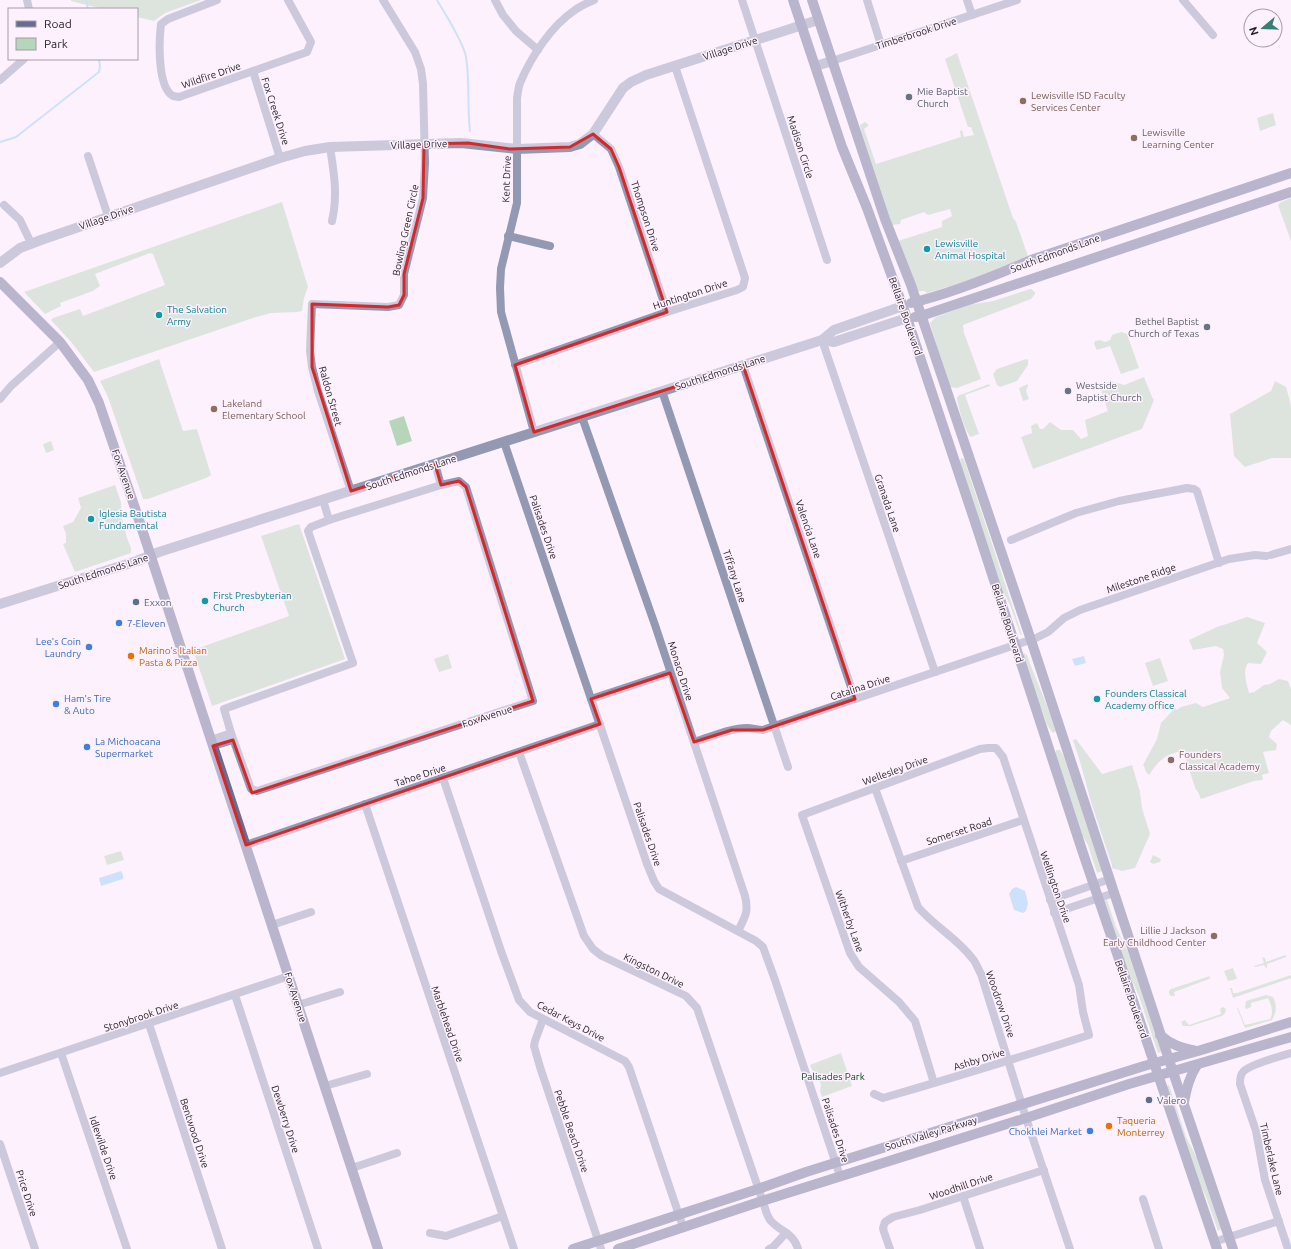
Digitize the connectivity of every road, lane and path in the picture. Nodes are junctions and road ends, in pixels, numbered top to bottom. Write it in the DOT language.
graph roads {
  1 [pos="217,0"];
  2 [pos="288,0"];
  3 [pos="384,0"];
  4 [pos="495,0"];
  5 [pos="594,0"];
  6 [pos="742,0"];
  7 [pos="794,0"];
  8 [pos="812,0"];
  9 [pos="867,0"];
  10 [pos="967,0"];
  11 [pos="1017,0"];
  12 [pos="1183,0"];
  13 [pos="972,15"];
  14 [pos="818,20"];
  15 [pos="802,25"];
  16 [pos="1213,35"];
  17 [pos="755,40"];
  18 [pos="882,45"];
  19 [pos="538,50"];
  20 [pos="23,60"];
  21 [pos="832,61"];
  22 [pos="675,66"];
  23 [pos="816,66"];
  24 [pos="253,71"];
  25 [pos="0,80"];
  26 [pos="592,134"];
  27 [pos="424,144"];
  28 [pos="330,147"];
  29 [pos="517,149"];
  30 [pos="88,156"];
  31 [pos="280,158"];
  32 [pos="1291,173"];
  33 [pos="1291,192"];
  34 [pos="4,206"];
  35 [pos="108,216"];
  36 [pos="332,221"];
  37 [pos="1126,228"];
  38 [pos="508,236"];
  39 [pos="31,243"];
  40 [pos="1132,245"];
  41 [pos="550,246"];
  42 [pos="827,260"];
  43 [pos="1030,260"];
  44 [pos="0,263"];
  45 [pos="1037,277"];
  46 [pos="0,283"];
  47 [pos="916,302"];
  48 [pos="312,304"];
  49 [pos="903,306"];
  50 [pos="667,312"];
  51 [pos="921,316"];
  52 [pos="907,318"];
  53 [pos="822,340"];
  54 [pos="60,342"];
  55 [pos="515,365"];
  56 [pos="743,365"];
  57 [pos="662,391"];
  58 [pos="0,399"];
  59 [pos="582,417"];
  60 [pos="534,432"];
  61 [pos="504,442"];
  62 [pos="965,447"];
  63 [pos="952,452"];
  64 [pos="435,464"];
  65 [pos="441,485"];
  66 [pos="351,491"];
  67 [pos="323,500"];
  68 [pos="329,520"];
  69 [pos="1011,540"];
  70 [pos="1291,549"];
  71 [pos="150,556"];
  72 [pos="1219,563"];
  73 [pos="0,604"];
  74 [pos="1031,640"];
  75 [pos="1016,646"];
  76 [pos="935,672"];
  77 [pos="670,673"];
  78 [pos="591,699"];
  79 [pos="855,699"];
  80 [pos="600,724"];
  81 [pos="774,726"];
  82 [pos="232,736"];
  83 [pos="1063,737"];
  84 [pos="694,742"];
  85 [pos="1046,742"];
  86 [pos="212,743"];
  87 [pos="996,748"];
  88 [pos="519,752"];
  89 [pos="788,767"];
  90 [pos="443,778"];
  91 [pos="875,788"];
  92 [pos="365,804"];
  93 [pos="802,815"];
  94 [pos="1023,820"];
  95 [pos="246,845"];
  96 [pos="901,861"];
  97 [pos="1110,879"];
  98 [pos="1094,885"];
  99 [pos="1114,893"];
  100 [pos="1098,898"];
  101 [pos="1050,900"];
  102 [pos="311,912"];
  103 [pos="1054,913"];
  104 [pos="272,925"];
  105 [pos="738,932"];
  106 [pos="289,976"];
  107 [pos="340,992"];
  108 [pos="235,995"];
  109 [pos="298,1005"];
  110 [pos="543,1019"];
  111 [pos="1291,1022"];
  112 [pos="148,1024"];
  113 [pos="1160,1034"];
  114 [pos="1089,1035"];
  115 [pos="1291,1037"];
  116 [pos="1198,1051"];
  117 [pos="61,1053"];
  118 [pos="1291,1053"];
  119 [pos="1169,1060"];
  120 [pos="1009,1061"];
  121 [pos="1154,1064"];
  122 [pos="1198,1065"];
  123 [pos="1173,1072"];
  124 [pos="0,1073"];
  125 [pos="367,1074"];
  126 [pos="1158,1076"];
  127 [pos="934,1083"];
  128 [pos="325,1086"];
  129 [pos="874,1094"];
  130 [pos="1023,1104"];
  131 [pos="1184,1104"];
  132 [pos="1026,1118"];
  133 [pos="0,1144"];
  134 [pos="397,1153"];
  135 [pos="837,1163"];
  136 [pos="352,1168"];
  137 [pos="1044,1170"];
  138 [pos="840,1176"];
  139 [pos="758,1189"];
  140 [pos="963,1196"];
  141 [pos="1143,1199"];
  142 [pos="762,1201"];
  143 [pos="679,1215"];
  144 [pos="503,1216"];
  145 [pos="1278,1221"];
  146 [pos="683,1227"];
  147 [pos="430,1233"];
  148 [pos="786,1233"];
  149 [pos="1229,1237"];
  150 [pos="600,1245"];
  151 [pos="1216,1246"];
  152 [pos="35,1249"];
  153 [pos="127,1249"];
  154 [pos="222,1249"];
  155 [pos="318,1249"];
  156 [pos="378,1249"];
  157 [pos="514,1249"];
  158 [pos="573,1249"];
  159 [pos="618,1249"];
  160 [pos="770,1249"];
  161 [pos="798,1249"];
  162 [pos="890,1249"];
  163 [pos="980,1249"];
  164 [pos="1070,1249"];
  165 [pos="1159,1249"];
  166 [pos="1233,1249"];
  167 [pos="1288,1249"];
  1 -- 24 [label="street, Wildfire Drive"];
  2 -- 24 [label="street, Wildfire Drive"];
  3 -- 27 [label="street"];
  4 -- 19 [label="street"];
  5 -- 19 [label="street, Kent Drive"];
  6 -- 17 [label="street, Madison Circle"];
  7 -- 15 [label="main road, Bellaire Boulevard"];
  8 -- 14 [label="main road, Bellaire Boulevard"];
  9 -- 18 [label="street"];
  10 -- 13 [label="street"];
  11 -- 13 [label="street, Timberbrook Drive"];
  12 -- 16 [label="street"];
  13 -- 18 [label="street, Timberbrook Drive"];
  14 -- 15 [label="street, Village Drive"];
  14 -- 21 [label="main road, Bellaire Boulevard"];
  15 -- 17 [label="street, Village Drive"];
  15 -- 23 [label="main road, Bellaire Boulevard"];
  17 -- 22 [label="street, Village Drive"];
  17 -- 42 [label="street, Madison Circle"];
  18 -- 21 [label="street, Timberbrook Drive"];
  19 -- 29 [label="street, Kent Drive"];
  20 -- 25 [label="street"];
  21 -- 23 [label="street, Timberbrook Drive"];
  21 -- 47 [label="main road, Bellaire Boulevard"];
  22 -- 26 [label="street, Village Drive"];
  22 -- 50 [label="street, Huntington Drive"];
  23 -- 49 [label="main road, Bellaire Boulevard"];
  24 -- 31 [label="street, Fox Creek Drive"];
  26 -- 29 [label="street, Village Drive"];
  26 -- 50 [label="street, Thompson Drive"];
  27 -- 28 [label="street, Village Drive"];
  27 -- 29 [label="street, Village Drive"];
  27 -- 48 [label="street, Bowling Green Circle"];
  28 -- 31 [label="street, Village Drive"];
  28 -- 36 [label="street"];
  29 -- 38 [label="street, Kent Drive"];
  30 -- 35 [label="street"];
  31 -- 35 [label="street, Village Drive"];
  32 -- 37 [label="main road, South Edmonds Lane"];
  33 -- 40 [label="main road, South Edmonds Lane"];
  34 -- 39 [label="street"];
  35 -- 39 [label="street, Village Drive"];
  37 -- 40 [label="main road"];
  37 -- 43 [label="main road, South Edmonds Lane"];
  38 -- 41 [label="street"];
  38 -- 55 [label="street, Kent Drive"];
  39 -- 44 [label="street, Village Drive"];
  40 -- 45 [label="main road, South Edmonds Lane"];
  43 -- 45 [label="main road"];
  43 -- 47 [label="main road, South Edmonds Lane"];
  45 -- 51 [label="main road, South Edmonds Lane"];
  46 -- 54 [label="main road, Fox Avenue"];
  47 -- 49 [label="main road, South Edmonds Lane"];
  47 -- 51 [label="main road, Bellaire Boulevard"];
  48 -- 66 [label="street, Raldon Street"];
  49 -- 52 [label="main road, Bellaire Boulevard"];
  49 -- 53 [label="street, South Edmonds Lane"];
  50 -- 55 [label="street, Huntington Drive"];
  51 -- 52 [label="main road, South Edmonds Lane"];
  51 -- 62 [label="main road, Bellaire Boulevard"];
  52 -- 53 [label="street, South Edmonds Lane"];
  52 -- 63 [label="main road, Bellaire Boulevard"];
  53 -- 56 [label="street, South Edmonds Lane"];
  53 -- 76 [label="street, Granada Lane"];
  54 -- 58 [label="street"];
  54 -- 71 [label="main road, Fox Avenue"];
  55 -- 60 [label="street, Kent Drive"];
  56 -- 57 [label="street, South Edmonds Lane"];
  56 -- 79 [label="street, Valencia Lane"];
  57 -- 59 [label="street, South Edmonds Lane"];
  57 -- 81 [label="street, Tiffany Lane"];
  59 -- 60 [label="street, South Edmonds Lane"];
  59 -- 77 [label="street, Monaco Drive"];
  60 -- 61 [label="street, South Edmonds Lane"];
  61 -- 64 [label="street, South Edmonds Lane"];
  61 -- 78 [label="street, Palisades Drive"];
  62 -- 63 [label="main road"];
  62 -- 74 [label="main road, Bellaire Boulevard"];
  63 -- 75 [label="main road, Bellaire Boulevard"];
  64 -- 65 [label="street"];
  64 -- 66 [label="street, South Edmonds Lane"];
  65 -- 68 [label="street, Fox Avenue"];
  65 -- 82 [label="street, Fox Avenue"];
  66 -- 67 [label="street, South Edmonds Lane"];
  67 -- 68 [label="street"];
  67 -- 71 [label="street, South Edmonds Lane"];
  68 -- 82 [label="street, Fox Avenue"];
  69 -- 72 [label="street"];
  70 -- 72 [label="street, Milestone Ridge"];
  71 -- 73 [label="street, South Edmonds Lane"];
  71 -- 86 [label="main road, Fox Avenue"];
  72 -- 74 [label="street, Milestone Ridge"];
  74 -- 75 [label="street, Catalina Drive"];
  74 -- 83 [label="main road, Bellaire Boulevard"];
  75 -- 76 [label="street, Catalina Drive"];
  75 -- 85 [label="main road, Bellaire Boulevard"];
  76 -- 79 [label="street, Catalina Drive"];
  77 -- 78 [label="street"];
  77 -- 84 [label="street, Monaco Drive"];
  78 -- 80 [label="street, Palisades Drive"];
  79 -- 81 [label="street, Catalina Drive"];
  80 -- 88 [label="street, Tahoe Drive"];
  80 -- 105 [label="street, Palisades Drive"];
  81 -- 84 [label="street, Catalina Drive"];
  81 -- 89 [label="street, Tiffany Lane"];
  82 -- 86 [label="street"];
  83 -- 85 [label="main road"];
  83 -- 97 [label="main road, Bellaire Boulevard"];
  84 -- 105 [label="street, Monaco Drive"];
  85 -- 98 [label="main road, Bellaire Boulevard"];
  86 -- 95 [label="main road, Fox Avenue"];
  87 -- 91 [label="street, Wellesley Drive"];
  87 -- 94 [label="street, Wellington Drive"];
  88 -- 90 [label="street, Tahoe Drive"];
  88 -- 139 [label="street, Kingston Drive"];
  90 -- 92 [label="street, Tahoe Drive"];
  90 -- 110 [label="street, Cedar Keys Drive"];
  91 -- 93 [label="street, Wellesley Drive"];
  91 -- 96 [label="street, Woodrow Drive"];
  92 -- 95 [label="street, Tahoe Drive"];
  92 -- 144 [label="street, Marblehead Drive"];
  93 -- 127 [label="street, Witherby Lane"];
  94 -- 96 [label="street, Somerset Road"];
  94 -- 101 [label="street, Wellington Drive"];
  95 -- 104 [label="main road, Fox Avenue"];
  96 -- 120 [label="street, Woodrow Drive"];
  97 -- 98 [label="street"];
  97 -- 99 [label="main road, Bellaire Boulevard"];
  98 -- 100 [label="main road, Bellaire Boulevard"];
  98 -- 101 [label="street"];
  99 -- 100 [label="street"];
  99 -- 113 [label="main road, Bellaire Boulevard"];
  100 -- 103 [label="street"];
  100 -- 121 [label="main road, Bellaire Boulevard"];
  101 -- 103 [label="street, Wellington Drive"];
  102 -- 104 [label="street"];
  103 -- 114 [label="street, Wellington Drive"];
  104 -- 106 [label="main road, Fox Avenue"];
  105 -- 135 [label="street, Palisades Drive"];
  106 -- 108 [label="street, Stonybrook Drive"];
  106 -- 109 [label="main road, Fox Avenue"];
  107 -- 109 [label="street"];
  108 -- 112 [label="street, Stonybrook Drive"];
  108 -- 155 [label="street, Dewberry Drive"];
  109 -- 128 [label="main road, Fox Avenue"];
  110 -- 143 [label="street, Cedar Keys Drive"];
  110 -- 150 [label="street, Pebble Beach Drive"];
  111 -- 116 [label="main road, South Valley Parkway"];
  112 -- 117 [label="street, Stonybrook Drive"];
  112 -- 154 [label="street, Bentwood Drive"];
  113 -- 116 [label="main road"];
  113 -- 119 [label="main road, Bellaire Boulevard"];
  114 -- 120 [label="street, Ashby Drive"];
  115 -- 122 [label="main road, South Valley Parkway"];
  116 -- 119 [label="main road, South Valley Parkway"];
  117 -- 124 [label="street, Stonybrook Drive"];
  117 -- 153 [label="street, Idlewilde Drive"];
  118 -- 145 [label="street, Timberlake Lane"];
  119 -- 121 [label="main road, South Valley Parkway"];
  119 -- 123 [label="main road, Bellaire Boulevard"];
  120 -- 127 [label="street, Ashby Drive"];
  120 -- 130 [label="street, Woodrow Drive"];
  121 -- 126 [label="main road, Bellaire Boulevard"];
  121 -- 130 [label="main road, South Valley Parkway"];
  122 -- 123 [label="main road, South Valley Parkway"];
  122 -- 131 [label="main road"];
  123 -- 126 [label="main road, South Valley Parkway"];
  123 -- 131 [label="main road, Bellaire Boulevard"];
  125 -- 128 [label="street"];
  126 -- 132 [label="main road, South Valley Parkway"];
  126 -- 151 [label="main road, Bellaire Boulevard"];
  127 -- 129 [label="street, Ashby Drive"];
  128 -- 136 [label="main road, Fox Avenue"];
  130 -- 132 [label="street, Woodrow Drive"];
  130 -- 135 [label="main road, South Valley Parkway"];
  131 -- 149 [label="main road, Bellaire Boulevard"];
  132 -- 137 [label="street, Woodrow Drive"];
  132 -- 138 [label="main road, South Valley Parkway"];
  133 -- 152 [label="street, Price Drive"];
  134 -- 136 [label="street"];
  135 -- 138 [label="street, Palisades Drive"];
  135 -- 139 [label="main road, South Valley Parkway"];
  136 -- 156 [label="main road, Fox Avenue"];
  137 -- 140 [label="street, Woodhill Drive"];
  137 -- 164 [label="street, Woodrow Drive"];
  138 -- 142 [label="main road, South Valley Parkway"];
  139 -- 142 [label="street, Kingston Drive"];
  139 -- 143 [label="main road, South Valley Parkway"];
  140 -- 162 [label="street, Woodhill Drive"];
  140 -- 163 [label="street"];
  141 -- 165 [label="street"];
  142 -- 146 [label="main road, South Valley Parkway"];
  142 -- 148 [label="street, Kingston Drive"];
  143 -- 146 [label="street, Cedar Keys Drive"];
  143 -- 150 [label="main road, South Valley Parkway"];
  144 -- 147 [label="street"];
  144 -- 157 [label="street, Marblehead Drive"];
  145 -- 149 [label="street"];
  145 -- 167 [label="street, Timberlake Lane"];
  146 -- 159 [label="main road, South Valley Parkway"];
  148 -- 160 [label="street"];
  148 -- 161 [label="street, Kingston Drive"];
  149 -- 151 [label="street"];
  149 -- 166 [label="main road, Bellaire Boulevard"];
  150 -- 158 [label="main road, South Valley Parkway"];
}
